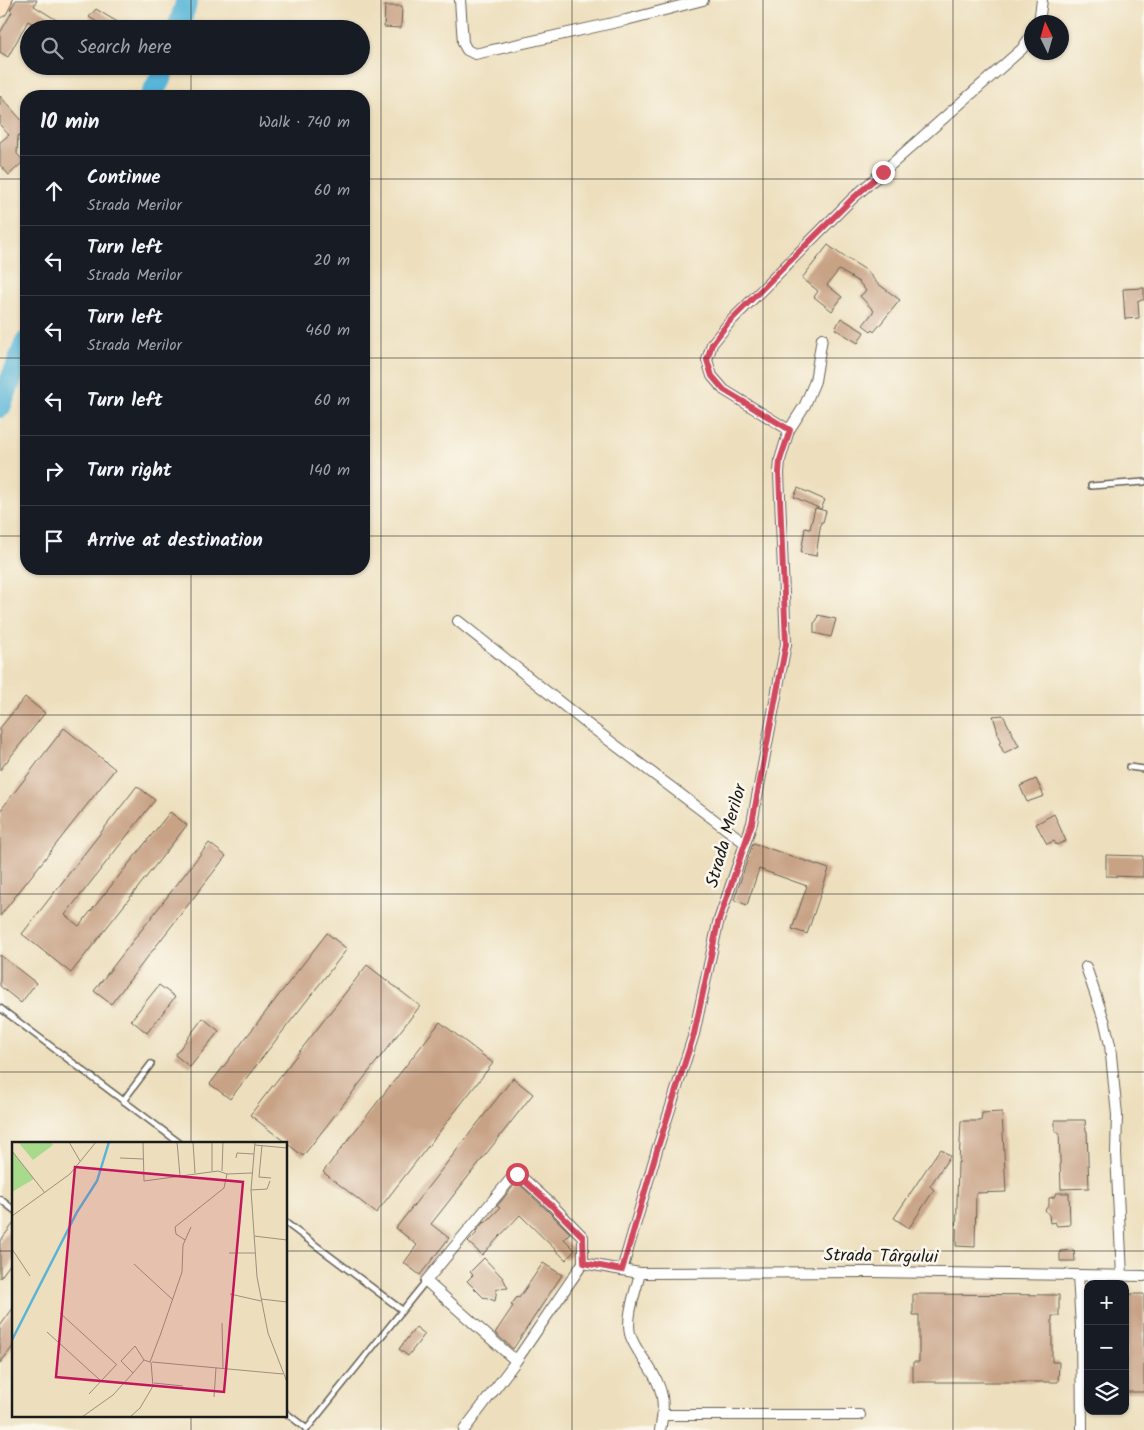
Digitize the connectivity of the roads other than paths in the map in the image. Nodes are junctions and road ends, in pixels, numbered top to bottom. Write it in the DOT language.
graph roads {
  1 [pos="6,0"];
  2 [pos="460,0"];
  3 [pos="703,0"];
  4 [pos="1042,0"];
  5 [pos="0,10"];
  6 [pos="1041,15"];
  7 [pos="1024,46"];
  8 [pos="822,338"];
  9 [pos="790,430"];
  10 [pos="1144,482"];
  11 [pos="1091,486"];
  12 [pos="458,621"];
  13 [pos="1129,767"];
  14 [pos="1144,769"];
  15 [pos="745,843"];
  16 [pos="1086,967"];
  17 [pos="0,1008"];
  18 [pos="151,1064"];
  19 [pos="123,1101"];
  20 [pos="178,1142"];
  21 [pos="0,1199"];
  22 [pos="12,1208"];
  23 [pos="288,1224"];
  24 [pos="584,1263"];
  25 [pos="622,1270"];
  26 [pos="640,1273"];
  27 [pos="1078,1275"];
  28 [pos="1122,1276"];
  29 [pos="1144,1276"];
  30 [pos="426,1280"];
  31 [pos="402,1310"];
  32 [pos="516,1360"];
  33 [pos="288,1415"];
  34 [pos="664,1415"];
  35 [pos="860,1415"];
  36 [pos="306,1429"];
  37 [pos="464,1430"];
  38 [pos="660,1430"];
  39 [pos="1082,1430"];
  1 -- 5 [label="street"];
  2 -- 3 [label="street"];
  4 -- 6 [label="street"];
  7 -- 9 [label="street"];
  8 -- 9 [label="street, Strada Merilor"];
  9 -- 15 [label="street, Strada Merilor"];
  10 -- 11 [label="lane"];
  12 -- 15 [label="street"];
  13 -- 14 [label="lane"];
  15 -- 25 [label="street, Strada Merilor"];
  16 -- 28 [label="street"];
  17 -- 19 [label="lane"];
  18 -- 19 [label="lane"];
  19 -- 20 [label="lane"];
  21 -- 22 [label="lane"];
  23 -- 31 [label="lane"];
  24 -- 25 [label="street"];
  24 -- 30 [label="street"];
  24 -- 32 [label="street"];
  25 -- 26 [label="street, Strada Târgului"];
  26 -- 27 [label="street, Strada Târgului"];
  26 -- 34 [label="street"];
  27 -- 28 [label="street, Strada Târgului"];
  27 -- 39 [label="street"];
  28 -- 29 [label="street, Strada Târgului"];
  30 -- 31 [label="lane"];
  30 -- 32 [label="street"];
  31 -- 36 [label="lane"];
  32 -- 37 [label="street"];
  33 -- 36 [label="lane"];
  34 -- 35 [label="street"];
  34 -- 38 [label="street"];
}
